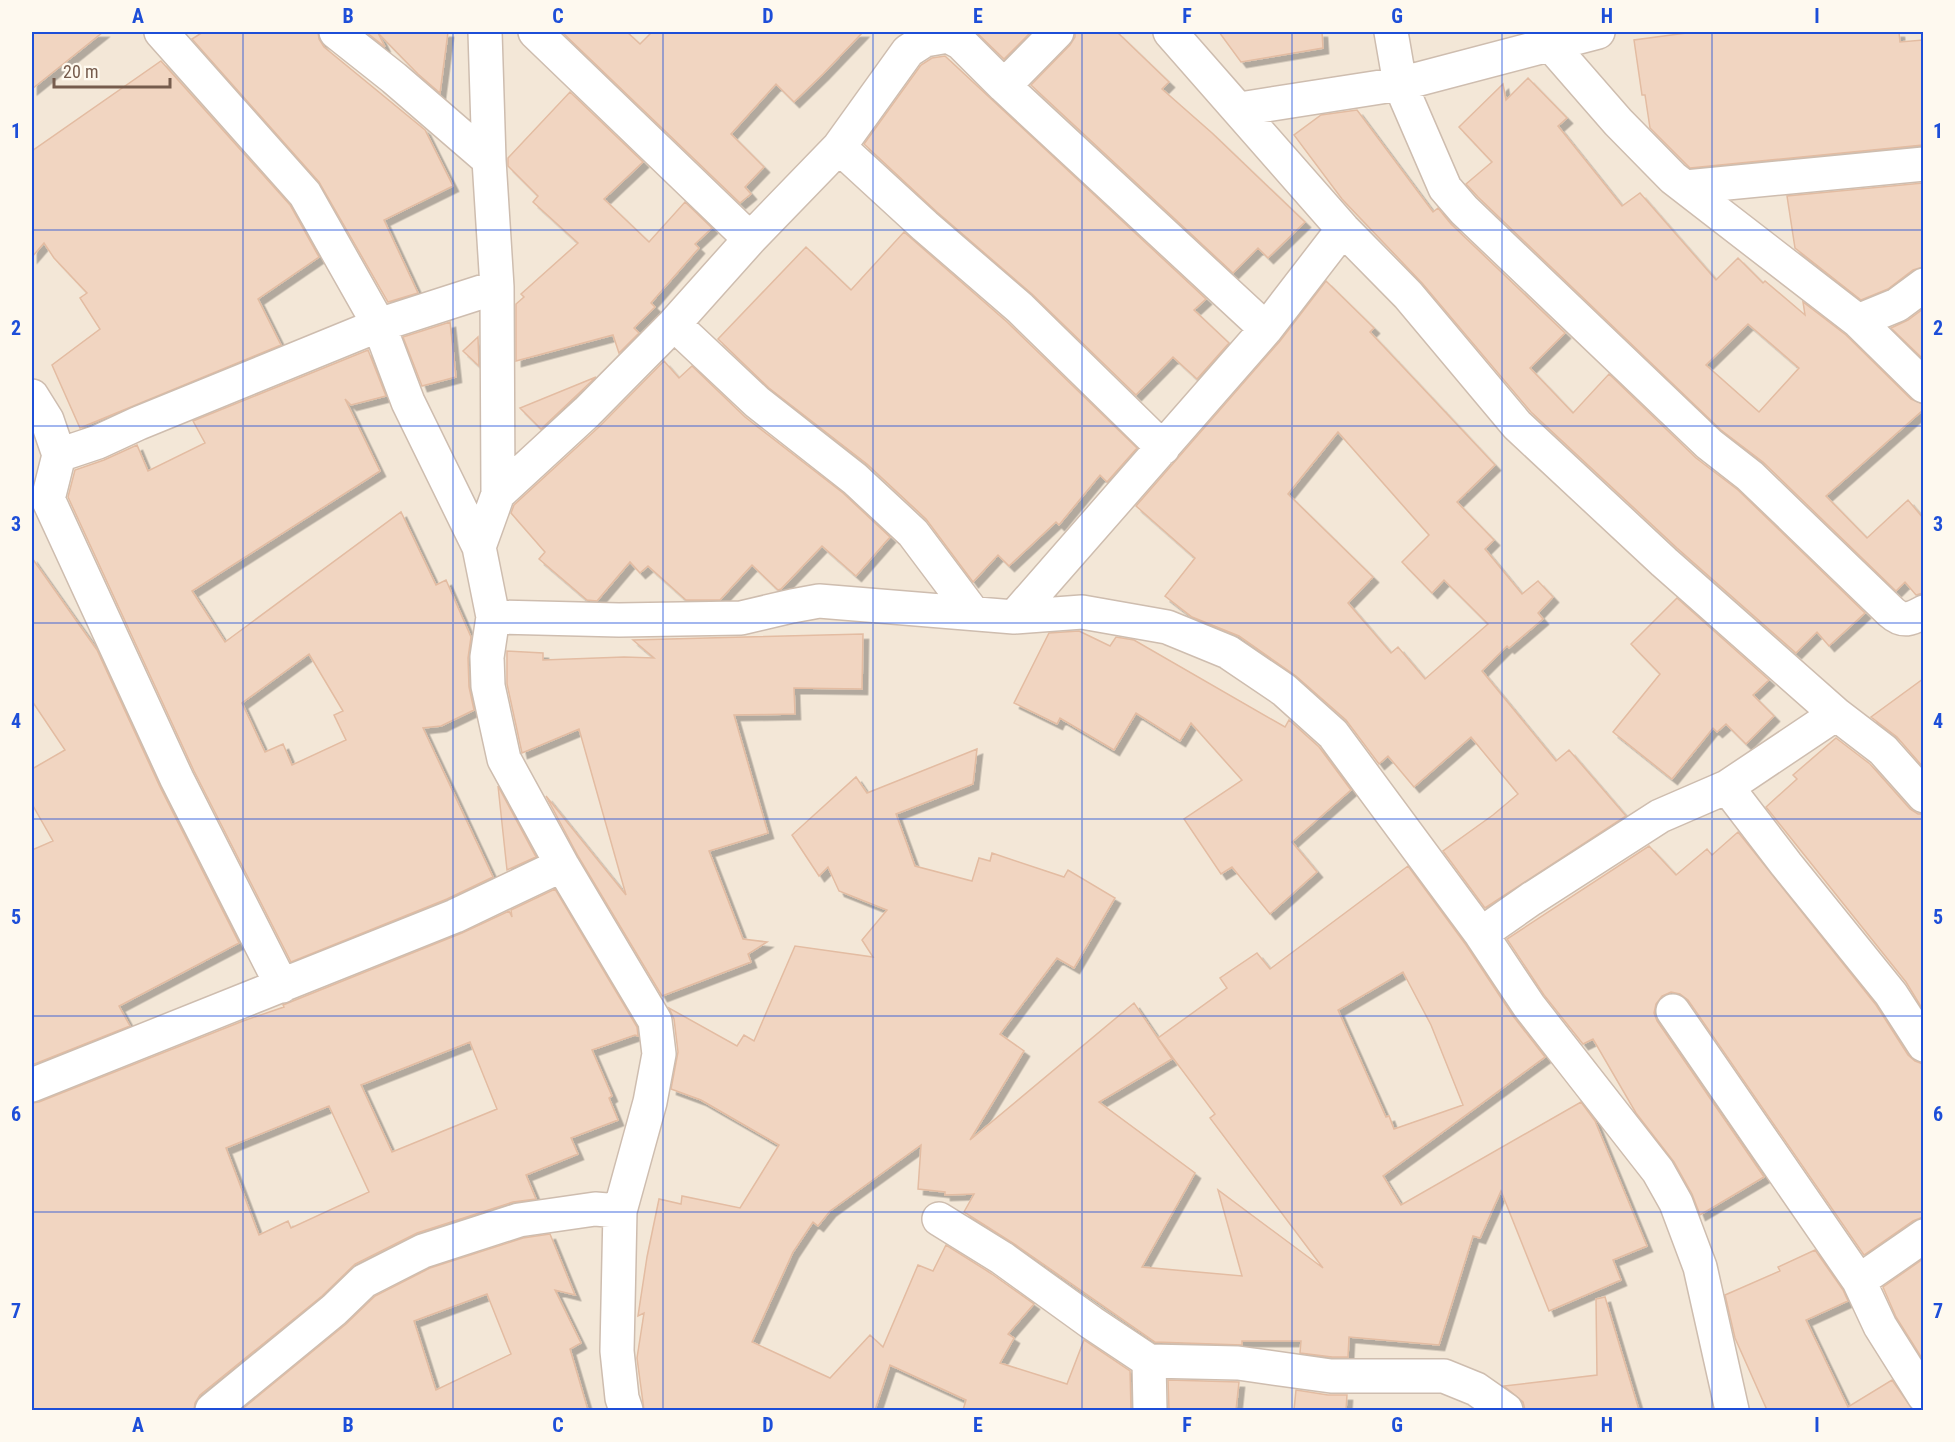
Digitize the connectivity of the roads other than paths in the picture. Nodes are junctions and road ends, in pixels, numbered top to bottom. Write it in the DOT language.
graph roads {
  1 [pos="161,32"];
  2 [pos="336,32"];
  3 [pos="485,32"];
  4 [pos="535,32"];
  5 [pos="1057,32"];
  6 [pos="1170,32"];
  7 [pos="1391,32"];
  8 [pos="1598,32"];
  9 [pos="925,36"];
  10 [pos="1550,44"];
  11 [pos="1400,84"];
  12 [pos="1004,86"];
  13 [pos="1240,109"];
  14 [pos="839,147"];
  15 [pos="489,160"];
  16 [pos="1923,164"];
  17 [pos="1686,187"];
  18 [pos="1343,229"];
  19 [pos="750,239"];
  20 [pos="1923,285"];
  21 [pos="497,287"];
  22 [pos="1858,321"];
  23 [pos="674,324"];
  24 [pos="379,325"];
  25 [pos="1266,329"];
  26 [pos="1923,386"];
  27 [pos="32,396"];
  28 [pos="1163,448"];
  29 [pos="59,455"];
  30 [pos="498,494"];
  31 [pos="40,507"];
  32 [pos="479,547"];
  33 [pos="1923,612"];
  34 [pos="973,613"];
  35 [pos="493,617"];
  36 [pos="1014,617"];
  37 [pos="1836,714"];
  38 [pos="1727,787"];
  39 [pos="1923,796"];
  40 [pos="562,865"];
  41 [pos="1481,934"];
  42 [pos="282,986"];
  43 [pos="1673,1011"];
  44 [pos="1923,1045"];
  45 [pos="32,1085"];
  46 [pos="620,1211"];
  47 [pos="939,1219"];
  48 [pos="1923,1236"];
  49 [pos="1859,1281"];
  50 [pos="1149,1361"];
  51 [pos="1923,1396"];
  52 [pos="212,1410"];
  53 [pos="626,1410"];
  54 [pos="1150,1410"];
  55 [pos="1506,1410"];
  56 [pos="1732,1410"];
  1 -- 24 [label="street"];
  2 -- 15 [label="street"];
  3 -- 15 [label="street"];
  4 -- 19 [label="street"];
  5 -- 12 [label="street"];
  6 -- 13 [label="street"];
  7 -- 11 [label="street"];
  8 -- 10 [label="street"];
  9 -- 12 [label="street"];
  9 -- 14 [label="street"];
  10 -- 11 [label="street"];
  10 -- 17 [label="street"];
  11 -- 13 [label="street"];
  11 -- 33 [label="street"];
  12 -- 25 [label="street"];
  13 -- 18 [label="street"];
  14 -- 19 [label="street"];
  14 -- 28 [label="street"];
  15 -- 21 [label="street"];
  16 -- 17 [label="street"];
  17 -- 22 [label="street"];
  18 -- 25 [label="street"];
  18 -- 37 [label="street"];
  19 -- 23 [label="street"];
  20 -- 22 [label="street"];
  21 -- 24 [label="street"];
  21 -- 30 [label="street"];
  22 -- 26 [label="street"];
  23 -- 30 [label="street"];
  23 -- 34 [label="street"];
  24 -- 29 [label="street"];
  24 -- 32 [label="street"];
  25 -- 28 [label="street"];
  27 -- 29 [label="street"];
  28 -- 36 [label="street"];
  29 -- 31 [label="street"];
  30 -- 32 [label="street"];
  31 -- 42 [label="street"];
  32 -- 35 [label="street"];
  34 -- 35 [label="street"];
  34 -- 36 [label="street"];
  35 -- 40 [label="street"];
  36 -- 41 [label="street"];
  37 -- 38 [label="street"];
  37 -- 39 [label="street"];
  38 -- 41 [label="street"];
  38 -- 44 [label="street"];
  40 -- 42 [label="street"];
  40 -- 46 [label="street"];
  41 -- 56 [label="street"];
  42 -- 45 [label="street"];
  43 -- 49 [label="street"];
  46 -- 52 [label="street"];
  46 -- 53 [label="street"];
  47 -- 50 [label="street"];
  48 -- 49 [label="street"];
  49 -- 51 [label="street"];
  50 -- 54 [label="street"];
  50 -- 55 [label="street"];
}
